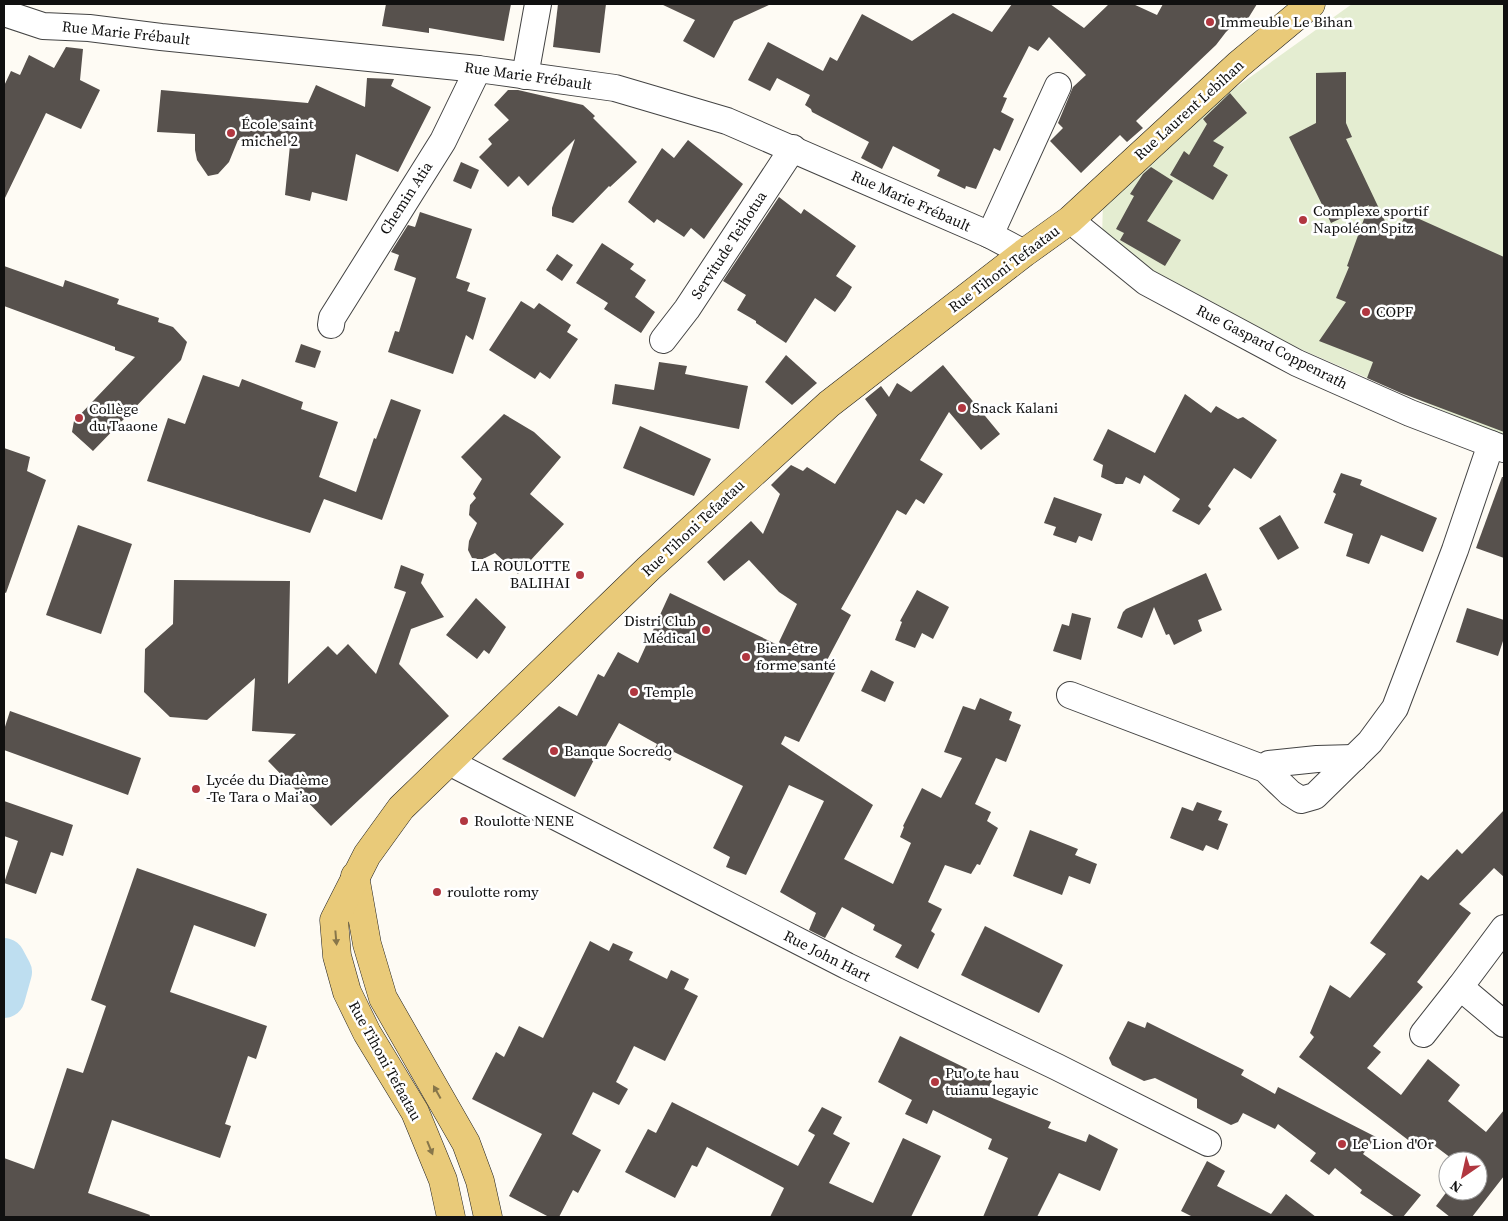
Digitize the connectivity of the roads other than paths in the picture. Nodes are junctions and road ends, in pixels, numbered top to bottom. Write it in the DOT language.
graph roads {
  1 [pos="538,4"];
  2 [pos="1311,4"];
  3 [pos="4,13"];
  4 [pos="478,69"];
  5 [pos="525,76"];
  6 [pos="1058,86"];
  7 [pos="793,148"];
  8 [pos="1070,220"];
  9 [pos="990,235"];
  10 [pos="1024,253"];
  11 [pos="331,325"];
  12 [pos="663,340"];
  13 [pos="1498,446"];
  14 [pos="1070,695"];
  15 [pos="1354,758"];
  16 [pos="448,762"];
  17 [pos="1265,768"];
  18 [pos="356,876"];
  19 [pos="1504,928"];
  20 [pos="1460,986"];
  21 [pos="1504,1024"];
  22 [pos="1423,1034"];
  23 [pos="1208,1143"];
  24 [pos="451,1217"];
  25 [pos="488,1217"];
  1 -- 5 [label="street"];
  2 -- 8 [label="main road, Rue Laurent Lebihan"];
  3 -- 4 [label="street, Rue Marie Frébault"];
  4 -- 5 [label="street, Rue Marie Frébault"];
  4 -- 11 [label="street, Chemin Atia"];
  5 -- 7 [label="street, Rue Marie Frébault"];
  6 -- 9 [label="street"];
  7 -- 9 [label="street, Rue Marie Frébault"];
  7 -- 12 [label="street, Servitude Teihotua"];
  8 -- 10 [label="main road, Rue Tihoni Tefaatau"];
  8 -- 13 [label="street, Rue Gaspard Coppenrath"];
  9 -- 10 [label="street, Rue Marie Frébault"];
  10 -- 16 [label="main road, Rue Tihoni Tefaatau"];
  13 -- 15 [label="street, Rue Gaspard Coppenrath"];
  14 -- 17 [label="street"];
  15 -- 17 [label="street"];
  15 -- 17 [label="street, Rue Gaspard Coppenrath"];
  16 -- 18 [label="main road, Rue Tihoni Tefaatau"];
  16 -- 23 [label="street, Rue John Hart"];
  18 -- 24 [label="main road, Rue Tihoni Tefaatau, one-way"];
  25 -- 18 [label="main road, Rue Tihoni Tefaatau, one-way"];
  19 -- 20 [label="street"];
  20 -- 21 [label="street"];
  20 -- 22 [label="street"];
}
